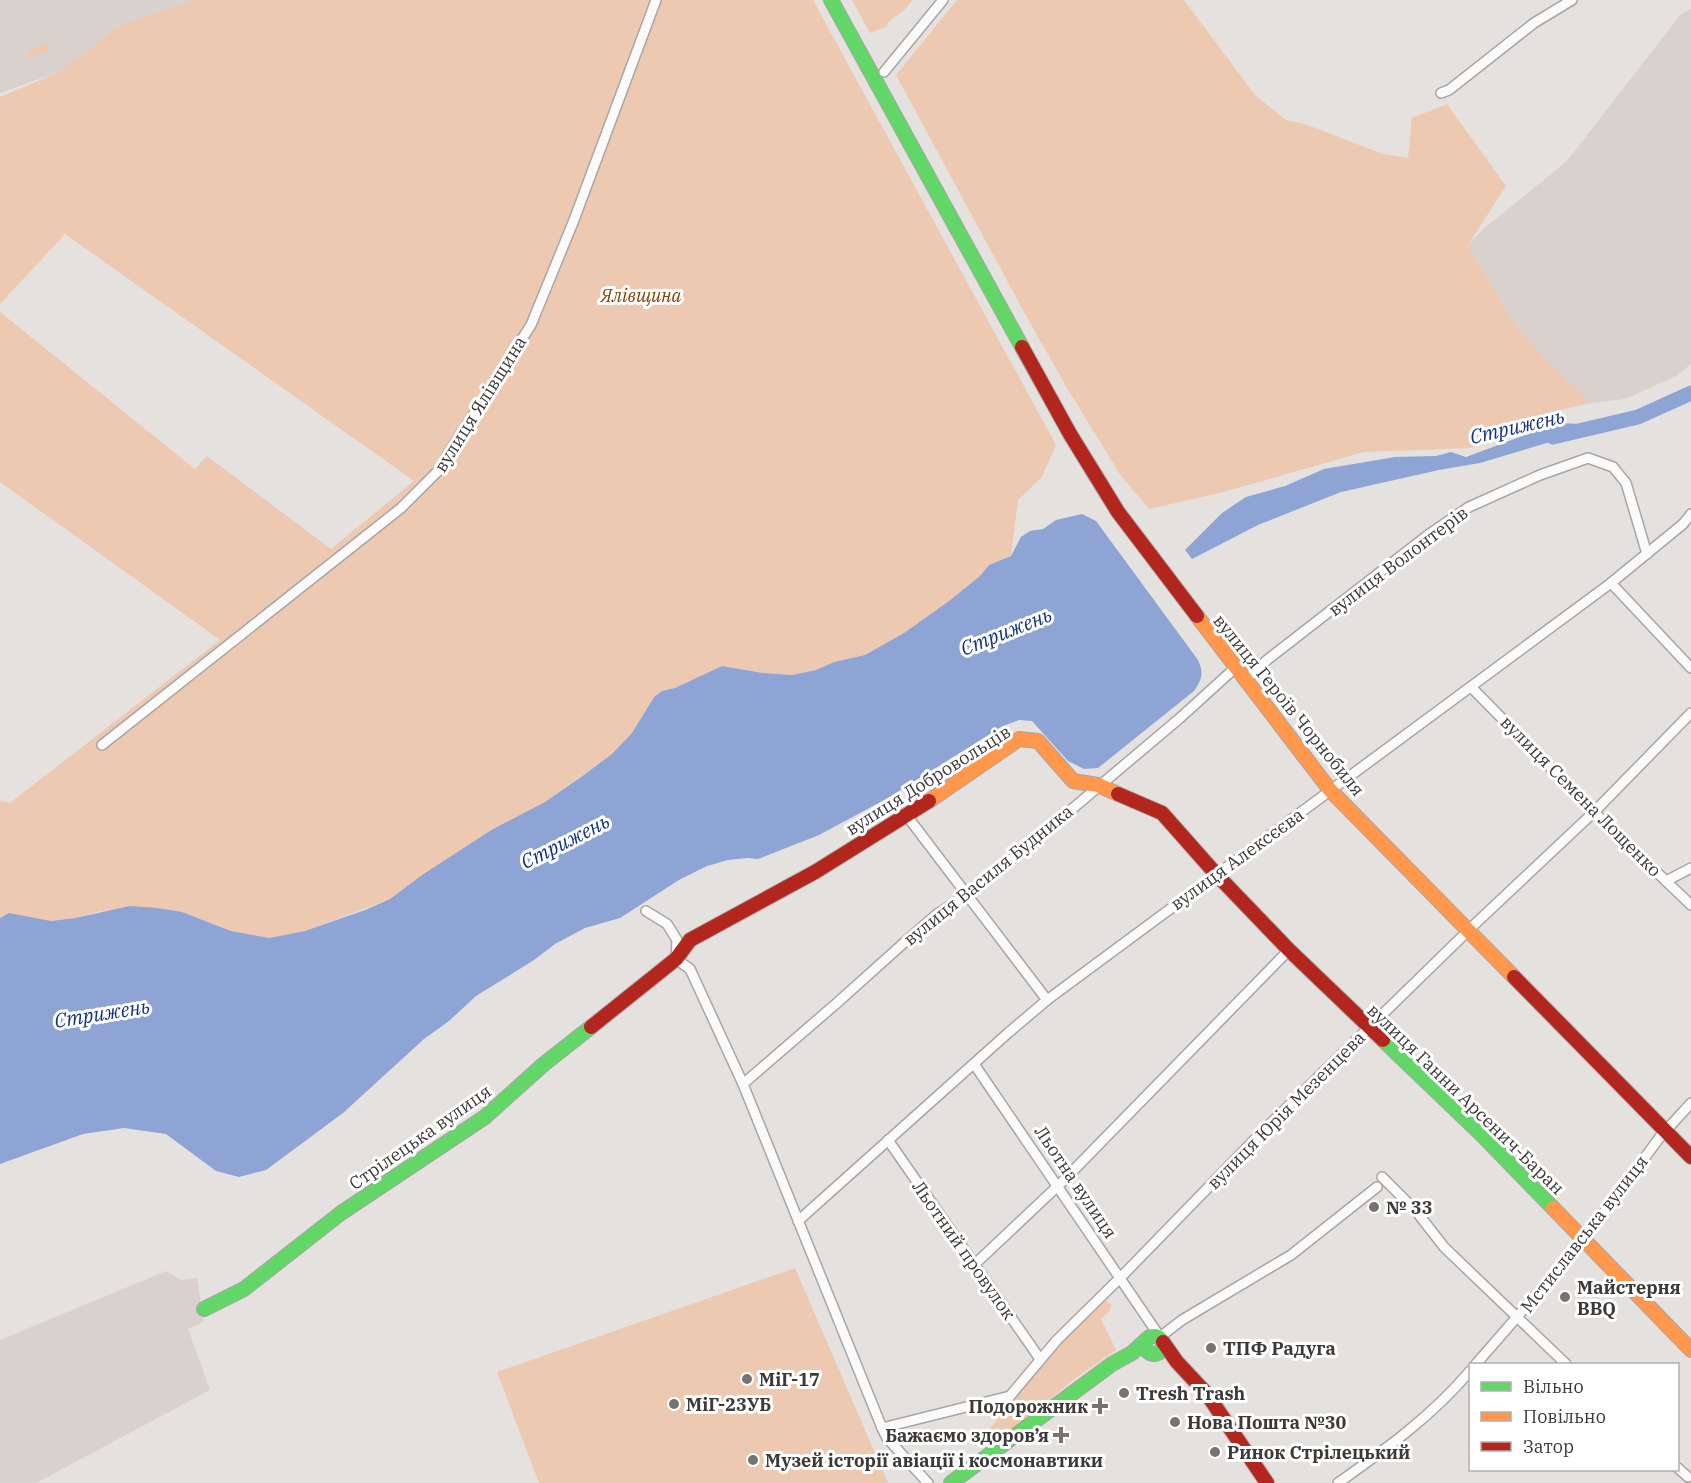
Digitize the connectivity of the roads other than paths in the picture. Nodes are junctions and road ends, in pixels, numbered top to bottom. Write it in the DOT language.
graph roads {
  1 [pos="656,0"];
  2 [pos="831,0"];
  3 [pos="943,0"];
  4 [pos="1572,0"];
  5 [pos="884,72"];
  6 [pos="1441,93"];
  7 [pos="1691,514"];
  8 [pos="1647,554"];
  9 [pos="1611,583"];
  10 [pos="1235,668"];
  11 [pos="1691,668"];
  12 [pos="1245,681"];
  13 [pos="1471,687"];
  14 [pos="1691,712"];
  15 [pos="102,746"];
  16 [pos="1098,785"];
  17 [pos="1330,790"];
  18 [pos="1594,812"];
  19 [pos="907,816"];
  20 [pos="1691,868"];
  21 [pos="1216,874"];
  22 [pos="1666,881"];
  23 [pos="966,895"];
  24 [pos="1691,905"];
  25 [pos="646,911"];
  26 [pos="1469,930"];
  27 [pos="1289,950"];
  28 [pos="676,959"];
  29 [pos="1047,1000"];
  30 [pos="1368,1028"];
  31 [pos="974,1064"];
  32 [pos="742,1084"];
  33 [pos="1691,1103"];
  34 [pos="1666,1131"];
  35 [pos="888,1140"];
  36 [pos="1691,1157"];
  37 [pos="1382,1177"];
  38 [pos="1057,1185"];
  39 [pos="1377,1187"];
  40 [pos="798,1221"];
  41 [pos="1583,1241"];
  42 [pos="974,1265"];
  43 [pos="1120,1278"];
  44 [pos="204,1309"];
  45 [pos="1518,1318"];
  46 [pos="1153,1344"];
  47 [pos="1691,1350"];
  48 [pos="1040,1359"];
  49 [pos="1478,1363"];
  50 [pos="1564,1363"];
  51 [pos="1469,1372"];
  52 [pos="882,1428"];
  53 [pos="1679,1470"];
  54 [pos="1688,1478"];
  55 [pos="928,1483"];
  56 [pos="951,1483"];
  57 [pos="1268,1483"];
  58 [pos="1338,1483"];
  1 -- 15 [label="street, вулиця Ялівщина"];
  2 -- 10 [label="street, вулиця Героїв Чорнобиля"];
  3 -- 5 [label="street"];
  4 -- 6 [label="street"];
  7 -- 8 [label="street, вулиця Алексєєва"];
  8 -- 9 [label="street, вулиця Алексєєва"];
  8 -- 12 [label="street, вулиця Волонтерів"];
  9 -- 11 [label="street"];
  9 -- 13 [label="street, вулиця Алексєєва"];
  10 -- 12 [label="street, вулиця Героїв Чорнобиля"];
  10 -- 16 [label="street, вулиця Василя Будника"];
  12 -- 17 [label="street, вулиця Героїв Чорнобиля"];
  13 -- 17 [label="street, вулиця Алексєєва"];
  13 -- 18 [label="street, вулиця Семена Лощенко"];
  14 -- 18 [label="street, вулиця Юрія Мезенцева"];
  16 -- 19 [label="street, вулиця Добровольців"];
  16 -- 21 [label="street, вулиця Добровольців"];
  16 -- 23 [label="street, вулиця Василя Будника"];
  17 -- 21 [label="street, вулиця Алексєєва"];
  17 -- 26 [label="street, вулиця Героїв Чорнобиля"];
  18 -- 22 [label="street, вулиця Семена Лощенко"];
  18 -- 26 [label="street, вулиця Юрія Мезенцева"];
  19 -- 23 [label="street"];
  19 -- 28 [label="street, вулиця Добровольців"];
  20 -- 22 [label="street"];
  21 -- 27 [label="street, вулиця Ганни Арсенич-Баран"];
  21 -- 29 [label="street, вулиця Алексєєва"];
  22 -- 24 [label="street, вулиця Семена Лощенко"];
  23 -- 29 [label="street"];
  23 -- 32 [label="street, вулиця Василя Будника"];
  25 -- 28 [label="street"];
  26 -- 30 [label="street, вулиця Юрія Мезенцева"];
  26 -- 34 [label="street, вулиця Героїв Чорнобиля"];
  27 -- 30 [label="street, вулиця Ганни Арсенич-Баран"];
  27 -- 38 [label="street"];
  28 -- 32 [label="street"];
  28 -- 44 [label="street, Стрілецька вулиця"];
  29 -- 31 [label="street, вулиця Алексєєва"];
  30 -- 41 [label="street, вулиця Ганни Арсенич-Баран"];
  30 -- 43 [label="street, вулиця Юрія Мезенцева"];
  31 -- 35 [label="street, вулиця Алексєєва"];
  31 -- 38 [label="street, Льотна вулиця"];
  32 -- 40 [label="street"];
  33 -- 34 [label="street, Мстиславська вулиця"];
  34 -- 36 [label="street, вулиця Героїв Чорнобиля"];
  34 -- 41 [label="street, Мстиславська вулиця"];
  35 -- 40 [label="street, вулиця Алексєєва"];
  35 -- 42 [label="street, Льотний провулок"];
  37 -- 45 [label="street"];
  38 -- 42 [label="street"];
  38 -- 43 [label="street, Льотна вулиця"];
  39 -- 46 [label="street"];
  40 -- 52 [label="street"];
  41 -- 45 [label="street, Мстиславська вулиця"];
  41 -- 47 [label="street, вулиця Ганни Арсенич-Баран"];
  42 -- 48 [label="street, Льотний провулок"];
  43 -- 46 [label="street, Льотна вулиця"];
  43 -- 48 [label="street, вулиця Юрія Мезенцева"];
  45 -- 49 [label="street, Мстиславська вулиця"];
  45 -- 50 [label="street"];
  46 -- 56 [label="street"];
  46 -- 57 [label="street, Льотна вулиця"];
  48 -- 52 [label="street, вулиця Юрія Мезенцева"];
  51 -- 58 [label="street"];
  52 -- 55 [label="street"];
  53 -- 54 [label="street"];
}
